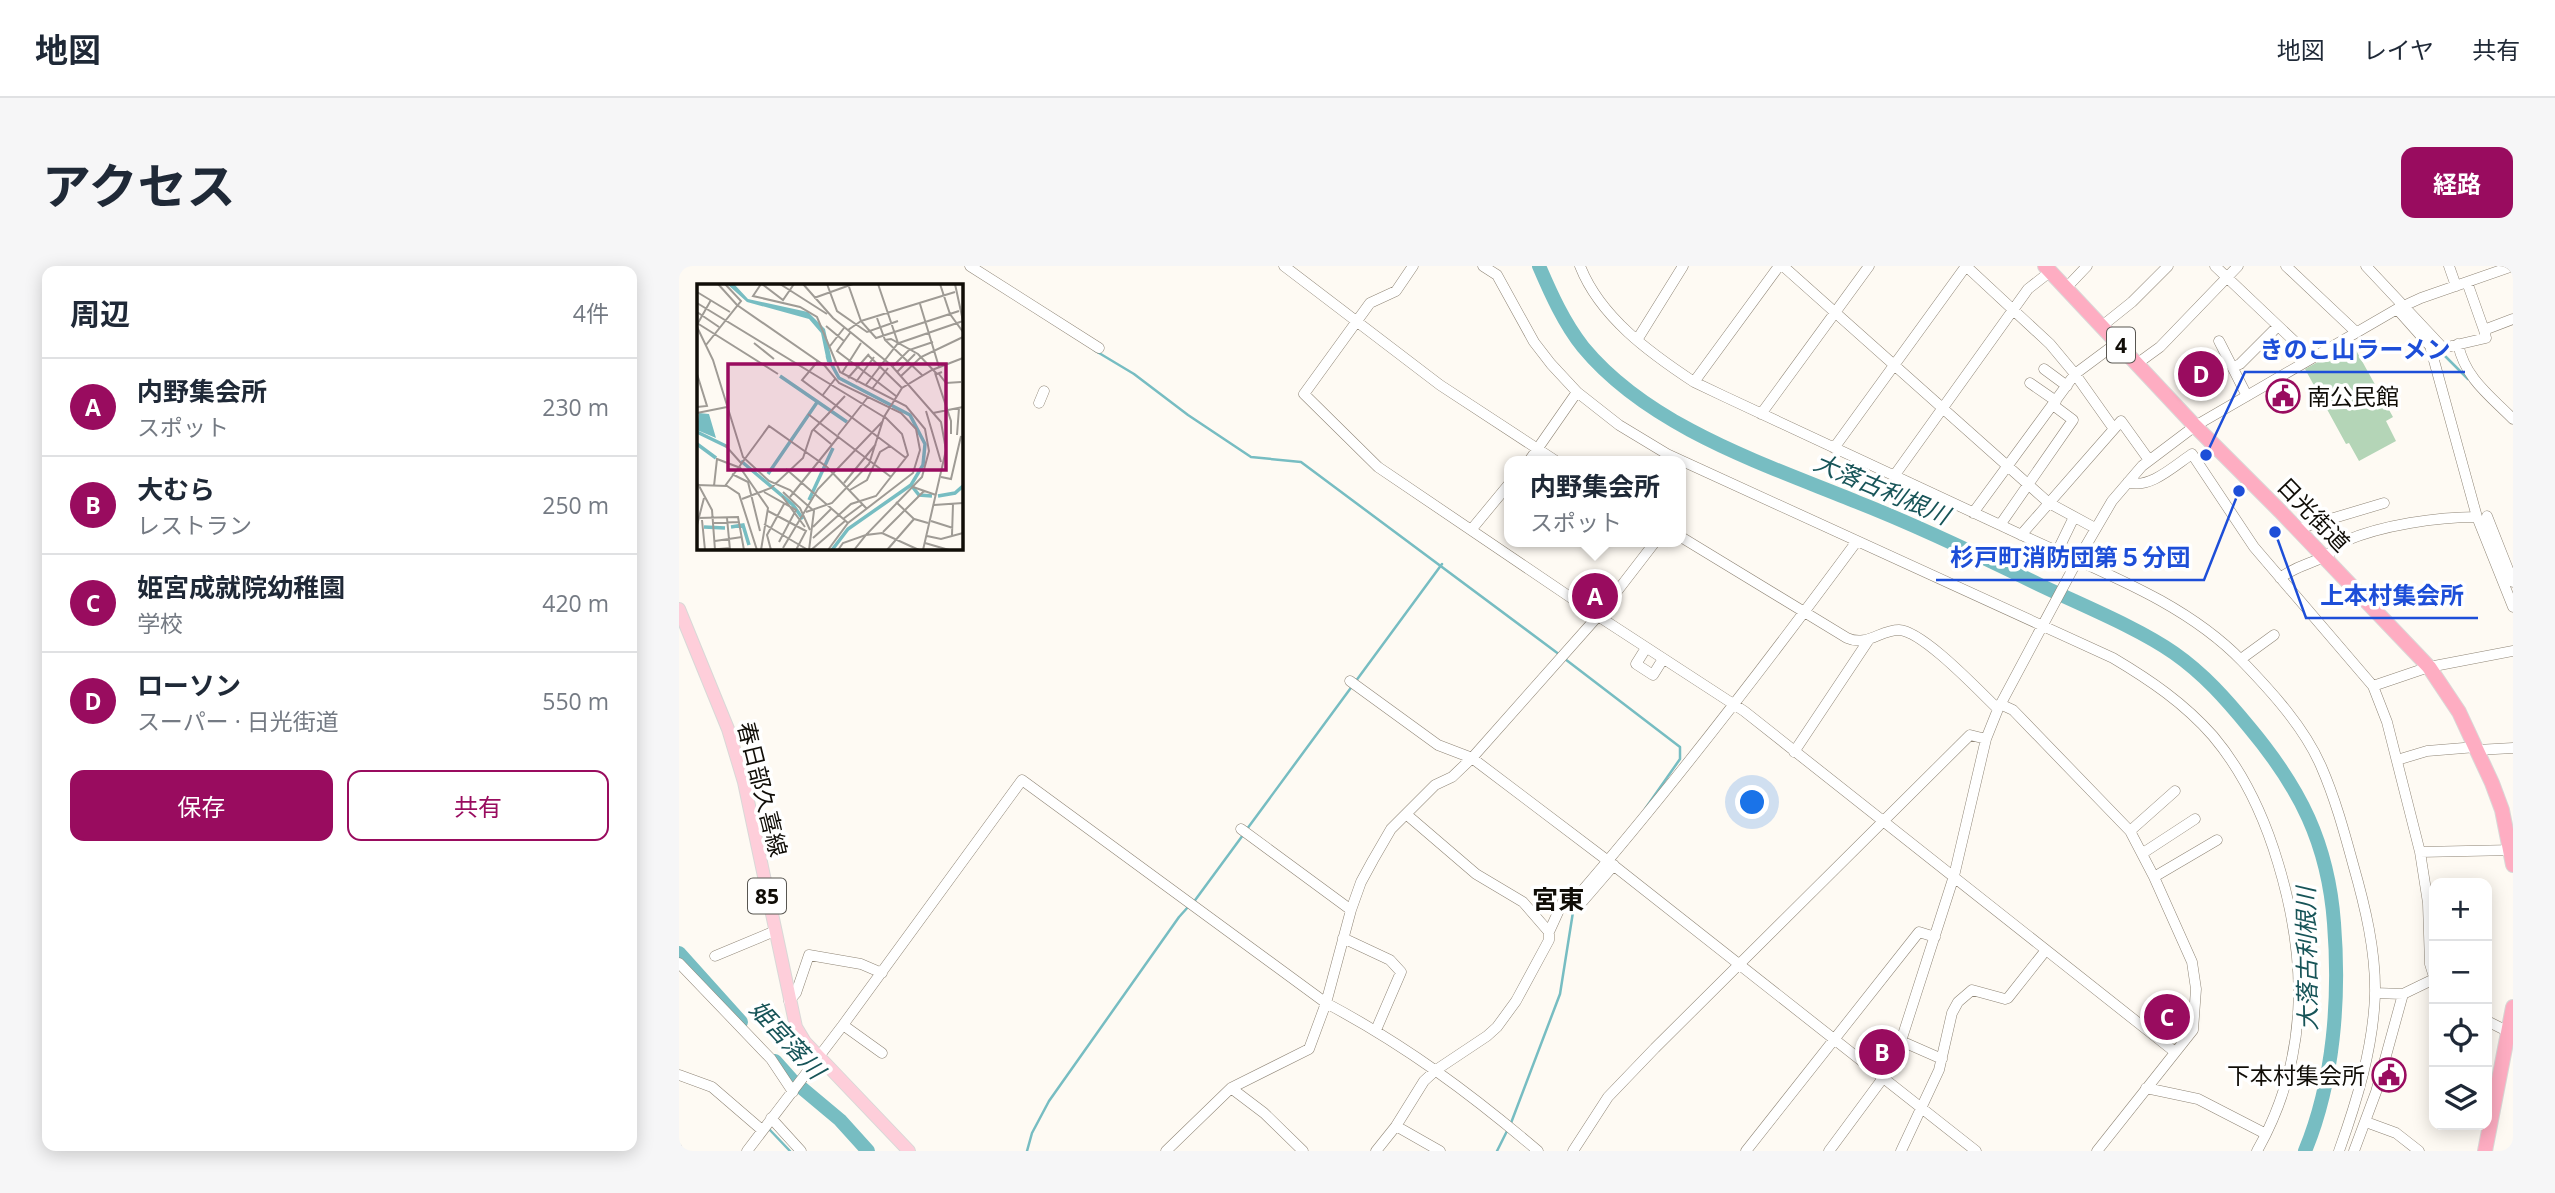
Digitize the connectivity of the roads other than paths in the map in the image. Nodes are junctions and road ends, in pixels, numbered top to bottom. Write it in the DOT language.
graph roads {
  1 [pos="970,266"];
  2 [pos="1284,266"];
  3 [pos="1413,266"];
  4 [pos="1483,266"];
  5 [pos="1580,266"];
  6 [pos="1683,266"];
  7 [pos="1781,266"];
  8 [pos="1869,266"];
  9 [pos="1966,266"];
  10 [pos="2087,266"];
  11 [pos="2168,266"];
  12 [pos="2215,266"];
  13 [pos="2238,266"];
  14 [pos="2286,266"];
  15 [pos="2366,266"];
  16 [pos="2449,266"];
  17 [pos="2513,266"];
  18 [pos="2048,268"];
  19 [pos="2227,277"];
  20 [pos="2467,282"];
  21 [pos="2455,286"];
  22 [pos="2067,287"];
  23 [pos="2401,307"];
  24 [pos="2013,310"];
  25 [pos="1835,313"];
  26 [pos="2513,319"];
  27 [pos="1358,321"];
  28 [pos="2102,326"];
  29 [pos="2278,326"];
  30 [pos="2484,330"];
  31 [pos="2356,332"];
  32 [pos="1637,340"];
  33 [pos="2219,341"];
  34 [pos="2118,342"];
  35 [pos="2458,344"];
  36 [pos="1099,348"];
  37 [pos="2312,358"];
  38 [pos="2138,363"];
  39 [pos="1894,365"];
  40 [pos="2233,367"];
  41 [pos="2044,369"];
  42 [pos="2075,374"];
  43 [pos="1694,382"];
  44 [pos="2031,383"];
  45 [pos="2067,386"];
  46 [pos="1044,391"];
  47 [pos="1577,392"];
  48 [pos="2247,396"];
  49 [pos="1039,403"];
  50 [pos="2054,403"];
  51 [pos="1943,409"];
  52 [pos="1761,414"];
  53 [pos="2513,419"];
  54 [pos="2195,425"];
  55 [pos="2114,429"];
  56 [pos="1834,448"];
  57 [pos="1538,450"];
  58 [pos="1533,456"];
  59 [pos="1548,456"];
  60 [pos="1662,456"];
  61 [pos="2149,460"];
  62 [pos="1686,467"];
  63 [pos="2007,467"];
  64 [pos="1894,476"];
  65 [pos="2128,482"];
  66 [pos="2028,485"];
  67 [pos="1504,490"];
  68 [pos="2049,503"];
  69 [pos="2384,503"];
  70 [pos="1973,513"];
  71 [pos="2482,516"];
  72 [pos="2074,517"];
  73 [pos="2000,525"];
  74 [pos="2095,528"];
  75 [pos="2297,529"];
  76 [pos="1471,530"];
  77 [pos="2021,535"];
  78 [pos="1686,540"];
  79 [pos="1857,541"];
  80 [pos="1651,547"];
  81 [pos="2057,552"];
  82 [pos="2324,557"];
  83 [pos="2077,561"];
  84 [pos="2280,578"];
  85 [pos="2513,582"];
  86 [pos="2513,607"];
  87 [pos="1804,612"];
  88 [pos="1598,616"];
  89 [pos="681,618"];
  90 [pos="2041,627"];
  91 [pos="2274,635"];
  92 [pos="1868,641"];
  93 [pos="1646,648"];
  94 [pos="2513,651"];
  95 [pos="1663,659"];
  96 [pos="2241,659"];
  97 [pos="2429,667"];
  98 [pos="1350,681"];
  99 [pos="2373,685"];
  100 [pos="1732,704"];
  101 [pos="1999,706"];
  102 [pos="1986,739"];
  103 [pos="2477,748"];
  104 [pos="2513,748"];
  105 [pos="1794,752"];
  106 [pos="1472,758"];
  107 [pos="2397,760"];
  108 [pos="2175,791"];
  109 [pos="1406,814"];
  110 [pos="2195,819"];
  111 [pos="1883,822"];
  112 [pos="1241,829"];
  113 [pos="2130,831"];
  114 [pos="2217,840"];
  115 [pos="2420,852"];
  116 [pos="2143,853"];
  117 [pos="2512,855"];
  118 [pos="1611,863"];
  119 [pos="1954,877"];
  120 [pos="2154,877"];
  121 [pos="1351,910"];
  122 [pos="775,931"];
  123 [pos="1549,932"];
  124 [pos="1935,937"];
  125 [pos="1343,938"];
  126 [pos="2429,941"];
  127 [pos="2046,950"];
  128 [pos="715,956"];
  129 [pos="679,963"];
  130 [pos="1739,964"];
  131 [pos="882,973"];
  132 [pos="2429,981"];
  133 [pos="2375,993"];
  134 [pos="2403,994"];
  135 [pos="789,1001"];
  136 [pos="1326,1003"];
  137 [pos="2513,1007"];
  138 [pos="2492,1024"];
  139 [pos="843,1025"];
  140 [pos="1376,1030"];
  141 [pos="2511,1033"];
  142 [pos="1834,1039"];
  143 [pos="1901,1041"];
  144 [pos="2175,1052"];
  145 [pos="881,1053"];
  146 [pos="818,1058"];
  147 [pos="1942,1059"];
  148 [pos="1436,1070"];
  149 [pos="679,1075"];
  150 [pos="1884,1078"];
  151 [pos="1231,1088"];
  152 [pos="2146,1088"];
  153 [pos="794,1091"];
  154 [pos="2359,1096"];
  155 [pos="2373,1101"];
  156 [pos="1922,1108"];
  157 [pos="2492,1108"];
  158 [pos="2366,1122"];
  159 [pos="766,1124"];
  160 [pos="1396,1126"];
  161 [pos="2488,1130"];
  162 [pos="2266,1134"];
  163 [pos="1172,1149"];
  164 [pos="747,1151"];
  165 [pos="801,1151"];
  166 [pos="909,1151"];
  167 [pos="1303,1151"];
  168 [pos="1376,1151"];
  169 [pos="1440,1151"];
  170 [pos="1538,1151"];
  171 [pos="1573,1151"];
  172 [pos="1746,1151"];
  173 [pos="1829,1151"];
  174 [pos="1901,1151"];
  175 [pos="1976,1151"];
  176 [pos="2097,1151"];
  177 [pos="2257,1151"];
  178 [pos="2339,1151"];
  179 [pos="2354,1151"];
  180 [pos="2419,1151"];
  181 [pos="2485,1151"];
  1 -- 36 [label="street"];
  2 -- 27 [label="street"];
  3 -- 27 [label="street"];
  4 -- 47 [label="street"];
  5 -- 32 [label="street"];
  6 -- 32 [label="street"];
  7 -- 25 [label="street"];
  7 -- 43 [label="street"];
  8 -- 25 [label="street"];
  9 -- 24 [label="street"];
  9 -- 39 [label="street"];
  10 -- 22 [label="street"];
  11 -- 28 [label="street"];
  12 -- 19 [label="street"];
  13 -- 19 [label="street"];
  14 -- 31 [label="street"];
  15 -- 23 [label="street"];
  16 -- 21 [label="street"];
  17 -- 20 [label="street"];
  18 -- 22 [label="highway, 日光街道 / 4"];
  18 -- 24 [label="street"];
  19 -- 29 [label="street"];
  19 -- 38 [label="street"];
  20 -- 21 [label="street"];
  20 -- 30 [label="street"];
  21 -- 23 [label="street"];
  22 -- 28 [label="highway, 日光街道 / 4"];
  23 -- 31 [label="street"];
  23 -- 35 [label="street"];
  23 -- 71 [label="street"];
  24 -- 42 [label="street"];
  24 -- 51 [label="street"];
  25 -- 39 [label="street"];
  25 -- 52 [label="street"];
  26 -- 30 [label="street"];
  27 -- 57 [label="street"];
  27 -- 76 [label="street"];
  28 -- 34 [label="highway, 日光街道 / 4"];
  29 -- 37 [label="street"];
  29 -- 40 [label="street"];
  30 -- 35 [label="street"];
  31 -- 37 [label="street"];
  32 -- 43 [label="street"];
  33 -- 40 [label="street"];
  34 -- 38 [label="highway, 日光街道 / 4"];
  34 -- 42 [label="street"];
  35 -- 53 [label="street"];
  37 -- 48 [label="street"];
  38 -- 54 [label="highway, 日光街道 / 4"];
  39 -- 51 [label="street"];
  39 -- 56 [label="street"];
  40 -- 48 [label="street"];
  41 -- 45 [label="street"];
  42 -- 45 [label="street"];
  42 -- 55 [label="street"];
  43 -- 52 [label="street"];
  44 -- 50 [label="street"];
  45 -- 50 [label="street"];
  46 -- 49 [label="street"];
  47 -- 57 [label="street"];
  47 -- 60 [label="street"];
  48 -- 54 [label="street"];
  50 -- 63 [label="street"];
  50 -- 66 [label="street"];
  51 -- 63 [label="street"];
  51 -- 64 [label="street"];
  52 -- 56 [label="street"];
  54 -- 61 [label="street"];
  54 -- 75 [label="highway, 日光街道 / 4"];
  55 -- 61 [label="street"];
  55 -- 68 [label="street"];
  56 -- 64 [label="street"];
  57 -- 58 [label="street"];
  57 -- 59 [label="street"];
  61 -- 65 [label="street"];
  62 -- 79 [label="street"];
  63 -- 66 [label="street"];
  63 -- 70 [label="street"];
  64 -- 70 [label="street"];
  65 -- 74 [label="street"];
  65 -- 84 [label="street"];
  66 -- 68 [label="street"];
  66 -- 73 [label="street"];
  67 -- 76 [label="street"];
  68 -- 72 [label="street"];
  68 -- 77 [label="street"];
  69 -- 75 [label="street"];
  70 -- 73 [label="street"];
  71 -- 82 [label="street"];
  71 -- 85 [label="street"];
  71 -- 86 [label="street"];
  72 -- 74 [label="street"];
  72 -- 81 [label="street"];
  73 -- 77 [label="street"];
  74 -- 83 [label="street"];
  75 -- 82 [label="highway, 日光街道 / 4"];
  76 -- 88 [label="street"];
  77 -- 81 [label="street"];
  78 -- 87 [label="street"];
  79 -- 87 [label="street"];
  79 -- 90 [label="street"];
  80 -- 88 [label="street"];
  81 -- 83 [label="street"];
  82 -- 84 [label="street"];
  82 -- 97 [label="highway, 日光街道 / 4"];
  83 -- 90 [label="street"];
  83 -- 96 [label="street"];
  84 -- 99 [label="street"];
  87 -- 92 [label="street"];
  87 -- 100 [label="street"];
  88 -- 93 [label="street"];
  88 -- 106 [label="street"];
  89 -- 122 [label="main road, 春日部久喜線 / 85"];
  90 -- 101 [label="street"];
  90 -- 162 [label="street"];
  91 -- 96 [label="street"];
  92 -- 101 [label="street"];
  92 -- 105 [label="street"];
  93 -- 95 [label="street"];
  93 -- 95 [label="street"];
  94 -- 97 [label="street"];
  95 -- 100 [label="street"];
  96 -- 133 [label="street"];
  97 -- 99 [label="street"];
  97 -- 103 [label="highway, 日光街道 / 4"];
  98 -- 106 [label="street"];
  99 -- 107 [label="street"];
  100 -- 105 [label="street"];
  100 -- 118 [label="street"];
  101 -- 102 [label="street"];
  101 -- 113 [label="street"];
  102 -- 111 [label="street"];
  102 -- 119 [label="street"];
  103 -- 104 [label="street"];
  103 -- 107 [label="street"];
  103 -- 117 [label="highway, 日光街道 / 4"];
  105 -- 111 [label="street"];
  106 -- 109 [label="street"];
  106 -- 118 [label="street"];
  107 -- 115 [label="street"];
  108 -- 113 [label="street"];
  109 -- 121 [label="street"];
  109 -- 123 [label="street"];
  110 -- 116 [label="street"];
  111 -- 119 [label="street"];
  111 -- 130 [label="street"];
  112 -- 121 [label="street"];
  113 -- 116 [label="street"];
  114 -- 120 [label="street"];
  115 -- 117 [label="street"];
  115 -- 126 [label="street"];
  116 -- 120 [label="street"];
  118 -- 123 [label="street"];
  118 -- 130 [label="street"];
  119 -- 124 [label="street"];
  119 -- 127 [label="street"];
  120 -- 144 [label="street"];
  121 -- 125 [label="street"];
  122 -- 128 [label="street"];
  122 -- 135 [label="main road, 春日部久喜線 / 85"];
  123 -- 148 [label="street"];
  124 -- 142 [label="street"];
  124 -- 143 [label="street"];
  125 -- 136 [label="street"];
  125 -- 140 [label="street"];
  127 -- 144 [label="street"];
  127 -- 147 [label="street"];
  129 -- 153 [label="street"];
  130 -- 142 [label="street"];
  130 -- 171 [label="street"];
  131 -- 135 [label="street"];
  131 -- 136 [label="street"];
  131 -- 139 [label="street"];
  132 -- 134 [label="street"];
  133 -- 134 [label="street"];
  133 -- 154 [label="street"];
  134 -- 155 [label="street"];
  135 -- 146 [label="main road, 春日部久喜線 / 85"];
  136 -- 140 [label="street"];
  136 -- 151 [label="street"];
  137 -- 141 [label="highway"];
  138 -- 141 [label="street"];
  139 -- 145 [label="street"];
  139 -- 146 [label="street"];
  140 -- 148 [label="street"];
  141 -- 157 [label="highway"];
  142 -- 150 [label="street"];
  142 -- 172 [label="street"];
  143 -- 147 [label="street"];
  143 -- 150 [label="street"];
  144 -- 152 [label="street"];
  146 -- 153 [label="street"];
  146 -- 166 [label="main road, 春日部久喜線 / 85"];
  147 -- 156 [label="street"];
  148 -- 160 [label="street"];
  148 -- 170 [label="street"];
  149 -- 159 [label="street"];
  150 -- 156 [label="street"];
  150 -- 173 [label="street"];
  151 -- 163 [label="street"];
  151 -- 167 [label="street"];
  152 -- 162 [label="street"];
  152 -- 176 [label="street"];
  153 -- 159 [label="street"];
  154 -- 155 [label="street"];
  154 -- 178 [label="street"];
  155 -- 158 [label="street"];
  156 -- 174 [label="street"];
  156 -- 175 [label="street"];
  158 -- 179 [label="street"];
  158 -- 180 [label="street"];
  159 -- 164 [label="street"];
  159 -- 165 [label="street"];
  160 -- 168 [label="street"];
  160 -- 169 [label="street"];
  161 -- 181 [label="highway"];
  162 -- 177 [label="street"];
}
